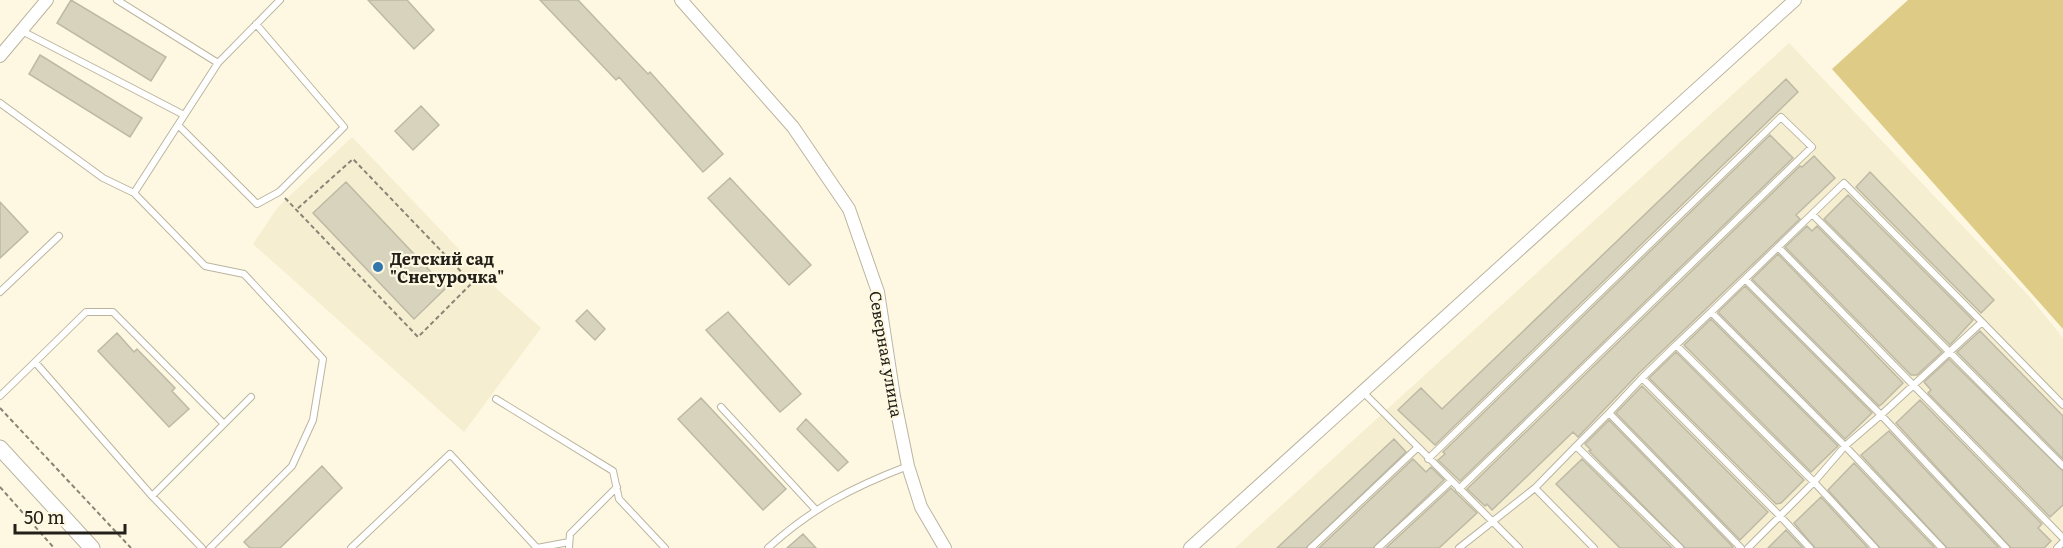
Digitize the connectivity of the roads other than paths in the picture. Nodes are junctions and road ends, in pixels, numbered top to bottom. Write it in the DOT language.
graph roads {
  1 [pos="47,0"];
  2 [pos="117,0"];
  3 [pos="280,0"];
  4 [pos="681,0"];
  5 [pos="1795,0"];
  6 [pos="256,24"];
  7 [pos="22,31"];
  8 [pos="0,56"];
  9 [pos="218,63"];
  10 [pos="0,103"];
  11 [pos="184,115"];
  12 [pos="178,125"];
  13 [pos="134,193"];
  14 [pos="1812,214"];
  15 [pos="59,236"];
  16 [pos="1778,247"];
  17 [pos="1745,279"];
  18 [pos="0,292"];
  19 [pos="1711,312"];
  20 [pos="1982,322"];
  21 [pos="1676,345"];
  22 [pos="1951,352"];
  23 [pos="35,362"];
  24 [pos="1642,378"];
  25 [pos="1916,385"];
  26 [pos="1363,392"];
  27 [pos="0,396"];
  28 [pos="251,397"];
  29 [pos="496,399"];
  30 [pos="2063,405"];
  31 [pos="721,407"];
  32 [pos="1609,413"];
  33 [pos="1881,415"];
  34 [pos="224,424"];
  35 [pos="1576,446"];
  36 [pos="1845,446"];
  37 [pos="0,448"];
  38 [pos="1417,448"];
  39 [pos="1428,459"];
  40 [pos="908,466"];
  41 [pos="2063,466"];
  42 [pos="1450,481"];
  43 [pos="1814,482"];
  44 [pos="617,487"];
  45 [pos="1535,488"];
  46 [pos="1460,489"];
  47 [pos="152,496"];
  48 [pos="815,509"];
  49 [pos="1779,516"];
  50 [pos="1491,520"];
  51 [pos="2063,540"];
  52 [pos="569,545"];
  53 [pos="92,548"];
  54 [pos="202,548"];
  55 [pos="210,548"];
  56 [pos="351,548"];
  57 [pos="665,548"];
  58 [pos="768,548"];
  59 [pos="945,548"];
  60 [pos="1190,548"];
  61 [pos="1311,548"];
  62 [pos="1378,548"];
  63 [pos="1459,548"];
  64 [pos="1519,548"];
  65 [pos="1594,548"];
  66 [pos="1680,548"];
  67 [pos="1742,548"];
  68 [pos="1748,548"];
  69 [pos="1810,548"];
  70 [pos="1875,548"];
  71 [pos="1942,548"];
  72 [pos="2006,548"];
  73 [pos="2057,548"];
  1 -- 7 [label="street"];
  2 -- 9 [label="lane"];
  3 -- 6 [label="lane"];
  4 -- 40 [label="street, Северная улица"];
  5 -- 26 [label="street"];
  6 -- 9 [label="lane"];
  6 -- 12 [label="lane"];
  7 -- 8 [label="street"];
  7 -- 11 [label="lane"];
  9 -- 11 [label="lane"];
  10 -- 13 [label="lane"];
  11 -- 12 [label="lane"];
  12 -- 13 [label="lane"];
  13 -- 55 [label="lane"];
  14 -- 16 [label="lane"];
  14 -- 20 [label="lane"];
  14 -- 22 [label="lane"];
  15 -- 18 [label="lane"];
  16 -- 17 [label="lane"];
  16 -- 25 [label="lane"];
  17 -- 19 [label="lane"];
  17 -- 33 [label="lane"];
  19 -- 21 [label="lane"];
  19 -- 36 [label="lane"];
  20 -- 22 [label="lane"];
  20 -- 30 [label="lane"];
  21 -- 24 [label="lane"];
  21 -- 43 [label="lane"];
  22 -- 25 [label="lane"];
  22 -- 41 [label="lane"];
  23 -- 27 [label="lane"];
  23 -- 34 [label="lane"];
  23 -- 47 [label="lane"];
  24 -- 32 [label="lane"];
  24 -- 49 [label="lane"];
  25 -- 33 [label="lane"];
  25 -- 51 [label="lane"];
  26 -- 38 [label="lane"];
  26 -- 60 [label="street"];
  28 -- 34 [label="lane"];
  29 -- 44 [label="lane"];
  31 -- 48 [label="lane"];
  32 -- 35 [label="lane"];
  32 -- 67 [label="lane"];
  33 -- 36 [label="lane"];
  33 -- 72 [label="lane"];
  34 -- 47 [label="lane"];
  35 -- 45 [label="lane"];
  35 -- 66 [label="lane"];
  36 -- 43 [label="lane"];
  36 -- 71 [label="lane"];
  37 -- 53 [label="street"];
  38 -- 39 [label="lane"];
  38 -- 61 [label="lane"];
  39 -- 42 [label="lane"];
  39 -- 46 [label="lane"];
  40 -- 48 [label="lane"];
  40 -- 59 [label="street, Северная улица"];
  42 -- 46 [label="lane"];
  42 -- 62 [label="lane"];
  43 -- 49 [label="lane"];
  43 -- 70 [label="lane"];
  44 -- 52 [label="lane"];
  44 -- 57 [label="lane"];
  45 -- 50 [label="lane"];
  45 -- 65 [label="lane"];
  46 -- 50 [label="lane"];
  47 -- 54 [label="lane"];
  48 -- 58 [label="lane"];
  49 -- 68 [label="lane"];
  49 -- 69 [label="lane"];
  50 -- 63 [label="lane"];
  50 -- 64 [label="lane"];
  51 -- 73 [label="lane"];
  52 -- 56 [label="lane"];
}
